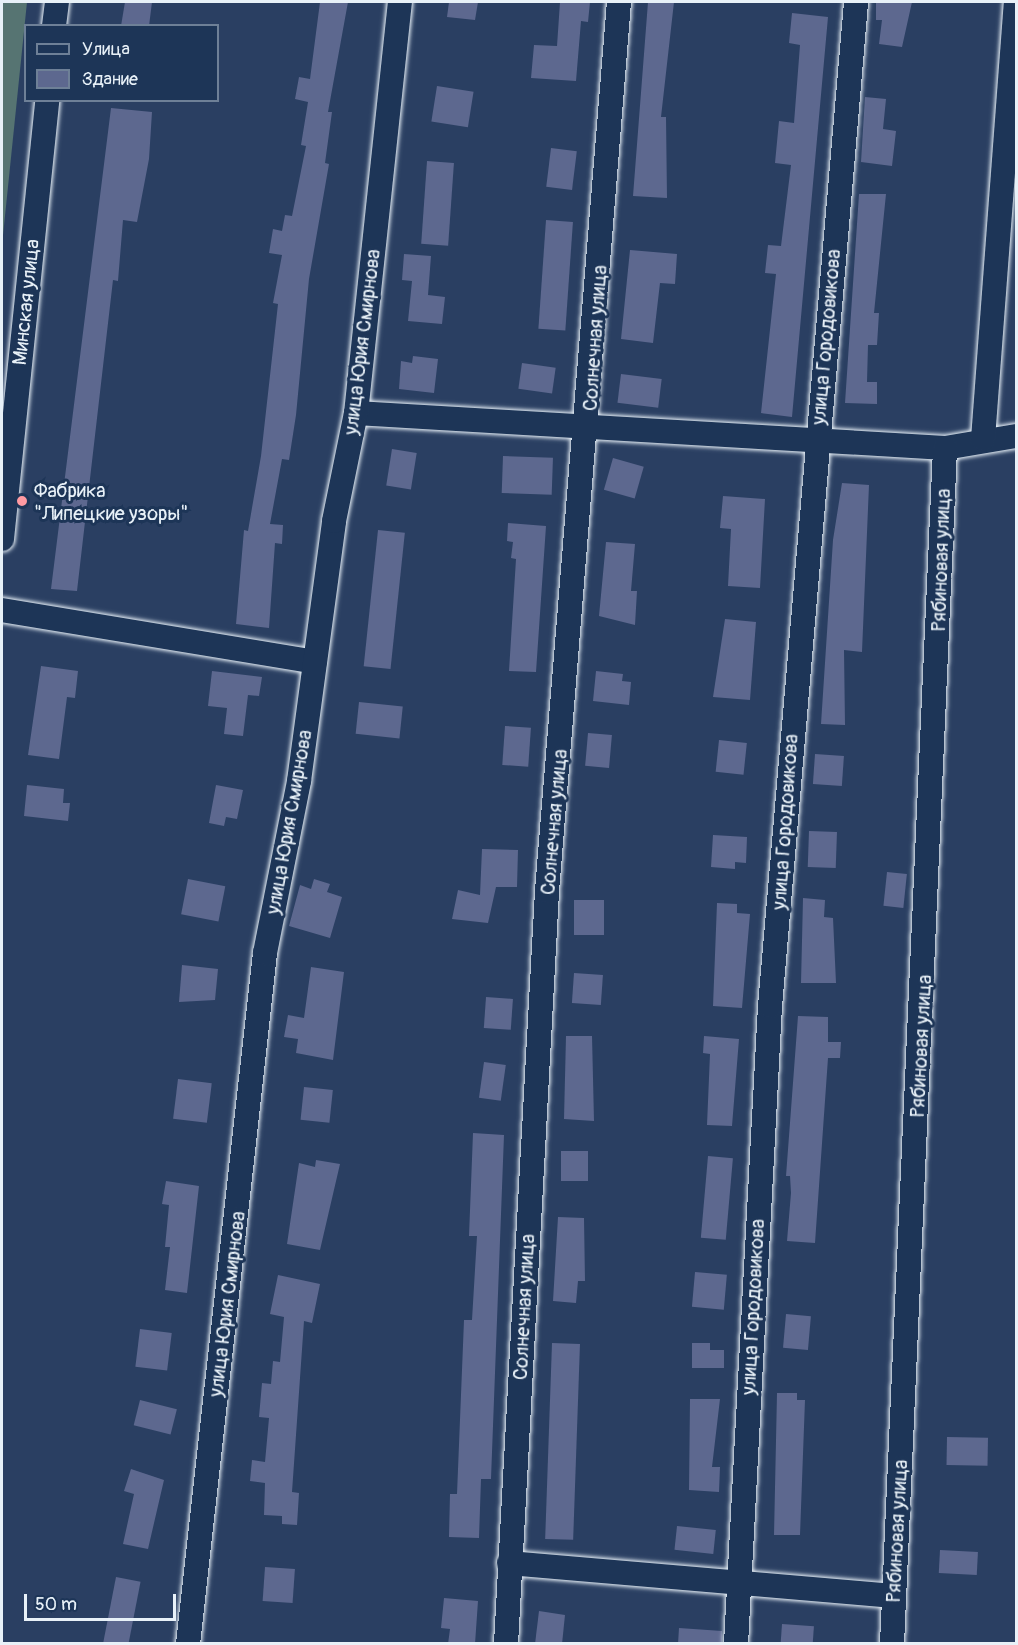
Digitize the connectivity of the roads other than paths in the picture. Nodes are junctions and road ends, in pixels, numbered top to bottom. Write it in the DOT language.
graph roads {
  1 [pos="57,2"];
  2 [pos="400,2"];
  3 [pos="619,2"];
  4 [pos="856,2"];
  5 [pos="1016,2"];
  6 [pos="54,24"];
  7 [pos="47,102"];
  8 [pos="356,413"];
  9 [pos="588,425"];
  10 [pos="1017,436"];
  11 [pos="982,439"];
  12 [pos="816,443"];
  13 [pos="945,448"];
  14 [pos="2,539"];
  15 [pos="2,610"];
  16 [pos="315,662"];
  17 [pos="509,1563"];
  18 [pos="738,1585"];
  19 [pos="894,1596"];
  20 [pos="188,1644"];
  21 [pos="506,1644"];
  22 [pos="736,1644"];
  23 [pos="892,1644"];
  1 -- 6 [label="street"];
  2 -- 8 [label="street, улица Юрия Смирнова"];
  3 -- 9 [label="street, Солнечная улица"];
  4 -- 12 [label="street, улица Городовикова"];
  5 -- 11 [label="street"];
  7 -- 14 [label="street, Минская улица"];
  8 -- 9 [label="street"];
  8 -- 16 [label="street, улица Юрия Смирнова"];
  9 -- 12 [label="street"];
  9 -- 17 [label="street, Солнечная улица"];
  10 -- 11 [label="street"];
  11 -- 13 [label="street"];
  12 -- 13 [label="street"];
  12 -- 18 [label="street, улица Городовикова"];
  13 -- 19 [label="street, Рябиновая улица"];
  15 -- 16 [label="street"];
  16 -- 20 [label="street, улица Юрия Смирнова"];
  17 -- 18 [label="street"];
  17 -- 21 [label="street, Солнечная улица"];
  18 -- 19 [label="street"];
  18 -- 22 [label="street, улица Городовикова"];
  19 -- 23 [label="street, Рябиновая улица"];
}
